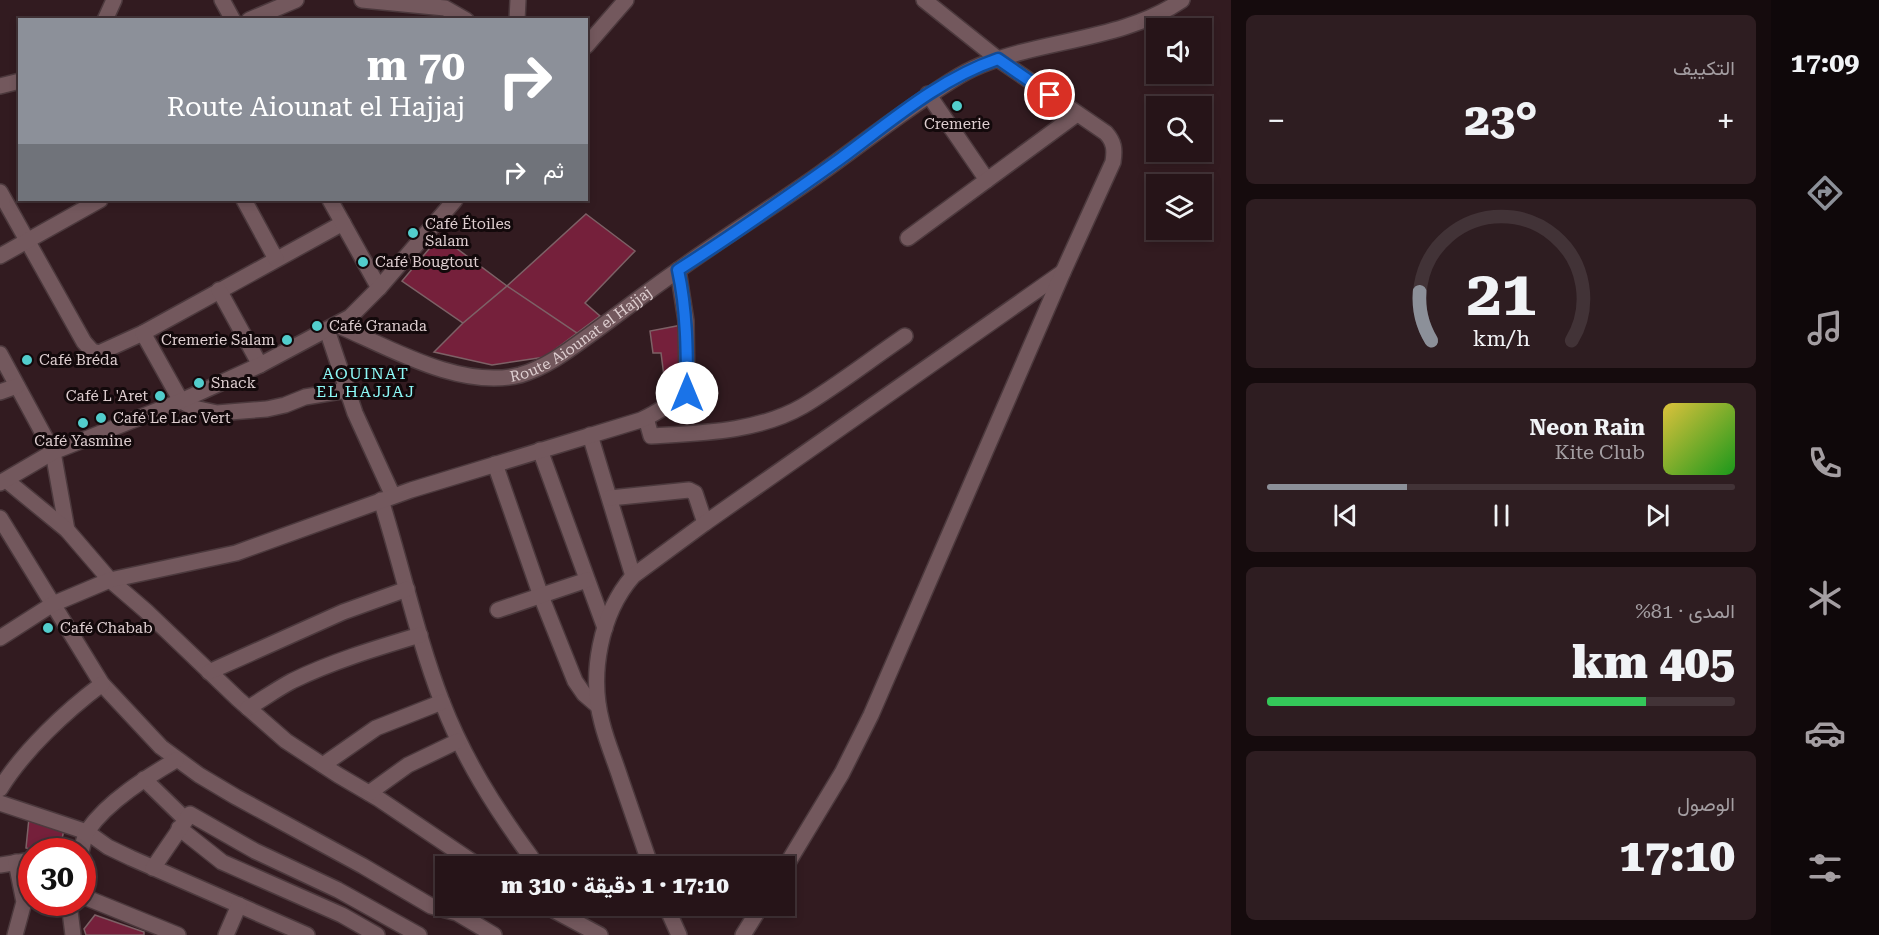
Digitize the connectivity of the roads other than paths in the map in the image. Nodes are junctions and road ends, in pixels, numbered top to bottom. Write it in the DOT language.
graph roads {
  1 [pos="114,0"];
  2 [pos="222,0"];
  3 [pos="296,0"];
  4 [pos="362,0"];
  5 [pos="518,0"];
  6 [pos="626,0"];
  7 [pos="924,0"];
  8 [pos="1182,0"];
  9 [pos="106,18"];
  10 [pos="232,18"];
  11 [pos="254,18"];
  12 [pos="462,18"];
  13 [pos="517,18"];
  14 [pos="588,44"];
  15 [pos="998,59"];
  16 [pos="18,82"];
  17 [pos="0,86"];
  18 [pos="928,94"];
  19 [pos="1077,114"];
  20 [pos="987,180"];
  21 [pos="0,192"];
  22 [pos="98,201"];
  23 [pos="245,201"];
  24 [pos="331,201"];
  25 [pos="454,201"];
  26 [pos="343,223"];
  27 [pos="908,238"];
  28 [pos="27,240"];
  29 [pos="0,256"];
  30 [pos="276,259"];
  31 [pos="678,270"];
  32 [pos="1063,272"];
  33 [pos="379,288"];
  34 [pos="219,290"];
  35 [pos="332,328"];
  36 [pos="143,333"];
  37 [pos="905,336"];
  38 [pos="0,354"];
  39 [pos="260,365"];
  40 [pos="17,386"];
  41 [pos="347,390"];
  42 [pos="0,392"];
  43 [pos="181,401"];
  44 [pos="646,418"];
  45 [pos="590,435"];
  46 [pos="540,450"];
  47 [pos="53,452"];
  48 [pos="495,464"];
  49 [pos="3,481"];
  50 [pos="387,498"];
  51 [pos="610,498"];
  52 [pos="0,518"];
  53 [pos="705,523"];
  54 [pos="67,530"];
  55 [pos="633,576"];
  56 [pos="110,580"];
  57 [pos="587,580"];
  58 [pos="407,589"];
  59 [pos="541,596"];
  60 [pos="53,604"];
  61 [pos="498,610"];
  62 [pos="605,628"];
  63 [pos="420,635"];
  64 [pos="0,638"];
  65 [pos="209,672"];
  66 [pos="102,684"];
  67 [pos="442,702"];
  68 [pos="598,706"];
  69 [pos="248,708"];
  70 [pos="458,741"];
  71 [pos="176,760"];
  72 [pos="323,765"];
  73 [pos="144,779"];
  74 [pos="0,789"];
  75 [pos="369,793"];
  76 [pos="0,802"];
  77 [pos="182,823"];
  78 [pos="87,832"];
  79 [pos="85,838"];
  80 [pos="464,856"];
  81 [pos="530,856"];
  82 [pos="647,856"];
  83 [pos="792,856"];
  84 [pos="18,862"];
  85 [pos="0,865"];
  86 [pos="153,868"];
  87 [pos="96,902"];
  88 [pos="239,905"];
  89 [pos="20,916"];
  90 [pos="71,916"];
  91 [pos="565,916"];
  92 [pos="670,916"];
  93 [pos="755,916"];
  94 [pos="15,935"];
  95 [pos="73,935"];
  96 [pos="178,935"];
  97 [pos="226,935"];
  98 [pos="307,935"];
  99 [pos="377,935"];
  100 [pos="419,935"];
  101 [pos="494,935"];
  102 [pos="600,935"];
  103 [pos="679,935"];
  104 [pos="743,935"];
  1 -- 9 [label="street"];
  2 -- 10 [label="street"];
  3 -- 11 [label="street"];
  4 -- 12 [label="street"];
  5 -- 13 [label="street"];
  6 -- 14 [label="street"];
  7 -- 15 [label="street"];
  8 -- 15 [label="street, Route Aiounat el Hajjaj"];
  15 -- 18 [label="street, Route Aiounat el Hajjaj"];
  15 -- 19 [label="street"];
  16 -- 17 [label="street"];
  18 -- 20 [label="street"];
  18 -- 31 [label="street, Route Aiounat el Hajjaj"];
  19 -- 20 [label="street"];
  19 -- 32 [label="street"];
  20 -- 27 [label="street"];
  21 -- 28 [label="street"];
  22 -- 28 [label="street"];
  23 -- 30 [label="street"];
  24 -- 26 [label="street"];
  25 -- 33 [label="street"];
  26 -- 30 [label="street"];
  26 -- 33 [label="street"];
  28 -- 29 [label="street"];
  28 -- 36 [label="street"];
  30 -- 34 [label="street"];
  31 -- 35 [label="street, Route Aiounat el Hajjaj"];
  31 -- 44 [label="street"];
  32 -- 53 [label="street"];
  32 -- 83 [label="street"];
  33 -- 35 [label="street"];
  34 -- 36 [label="street"];
  34 -- 39 [label="street"];
  35 -- 39 [label="street"];
  35 -- 41 [label="street"];
  36 -- 43 [label="street"];
  37 -- 44 [label="street"];
  38 -- 40 [label="street"];
  39 -- 43 [label="street"];
  40 -- 42 [label="street"];
  40 -- 47 [label="street"];
  41 -- 43 [label="street"];
  41 -- 50 [label="street"];
  43 -- 47 [label="street"];
  44 -- 45 [label="street"];
  45 -- 46 [label="street"];
  45 -- 51 [label="street"];
  46 -- 48 [label="street"];
  46 -- 57 [label="street"];
  47 -- 49 [label="street"];
  47 -- 54 [label="street"];
  48 -- 50 [label="street"];
  48 -- 59 [label="street"];
  49 -- 54 [label="street"];
  50 -- 56 [label="street"];
  50 -- 58 [label="street"];
  51 -- 53 [label="street"];
  51 -- 55 [label="street"];
  52 -- 60 [label="street"];
  53 -- 55 [label="street"];
  54 -- 56 [label="street"];
  55 -- 62 [label="street"];
  56 -- 60 [label="street"];
  56 -- 65 [label="street"];
  57 -- 59 [label="street"];
  57 -- 62 [label="street"];
  58 -- 63 [label="street"];
  58 -- 65 [label="street"];
  59 -- 61 [label="street"];
  59 -- 68 [label="street"];
  60 -- 64 [label="street"];
  60 -- 66 [label="street"];
  62 -- 68 [label="street"];
  63 -- 67 [label="street"];
  63 -- 69 [label="street"];
  65 -- 69 [label="street"];
  66 -- 71 [label="street"];
  66 -- 74 [label="street"];
  67 -- 70 [label="street"];
  67 -- 72 [label="street"];
  68 -- 82 [label="street"];
  69 -- 72 [label="street"];
  70 -- 75 [label="street"];
  70 -- 81 [label="street"];
  71 -- 73 [label="street"];
  71 -- 101 [label="street"];
  72 -- 75 [label="street"];
  73 -- 77 [label="street"];
  73 -- 78 [label="street"];
  75 -- 80 [label="street"];
  76 -- 78 [label="street"];
  77 -- 86 [label="street"];
  77 -- 99 [label="street"];
  77 -- 100 [label="street"];
  78 -- 79 [label="street"];
  78 -- 86 [label="street"];
  84 -- 85 [label="street"];
  86 -- 88 [label="street"];
  87 -- 96 [label="street"];
  88 -- 97 [label="street"];
  88 -- 98 [label="street"];
  89 -- 94 [label="street"];
  90 -- 95 [label="street"];
  91 -- 102 [label="street"];
  92 -- 103 [label="street"];
  93 -- 104 [label="street"];
}
